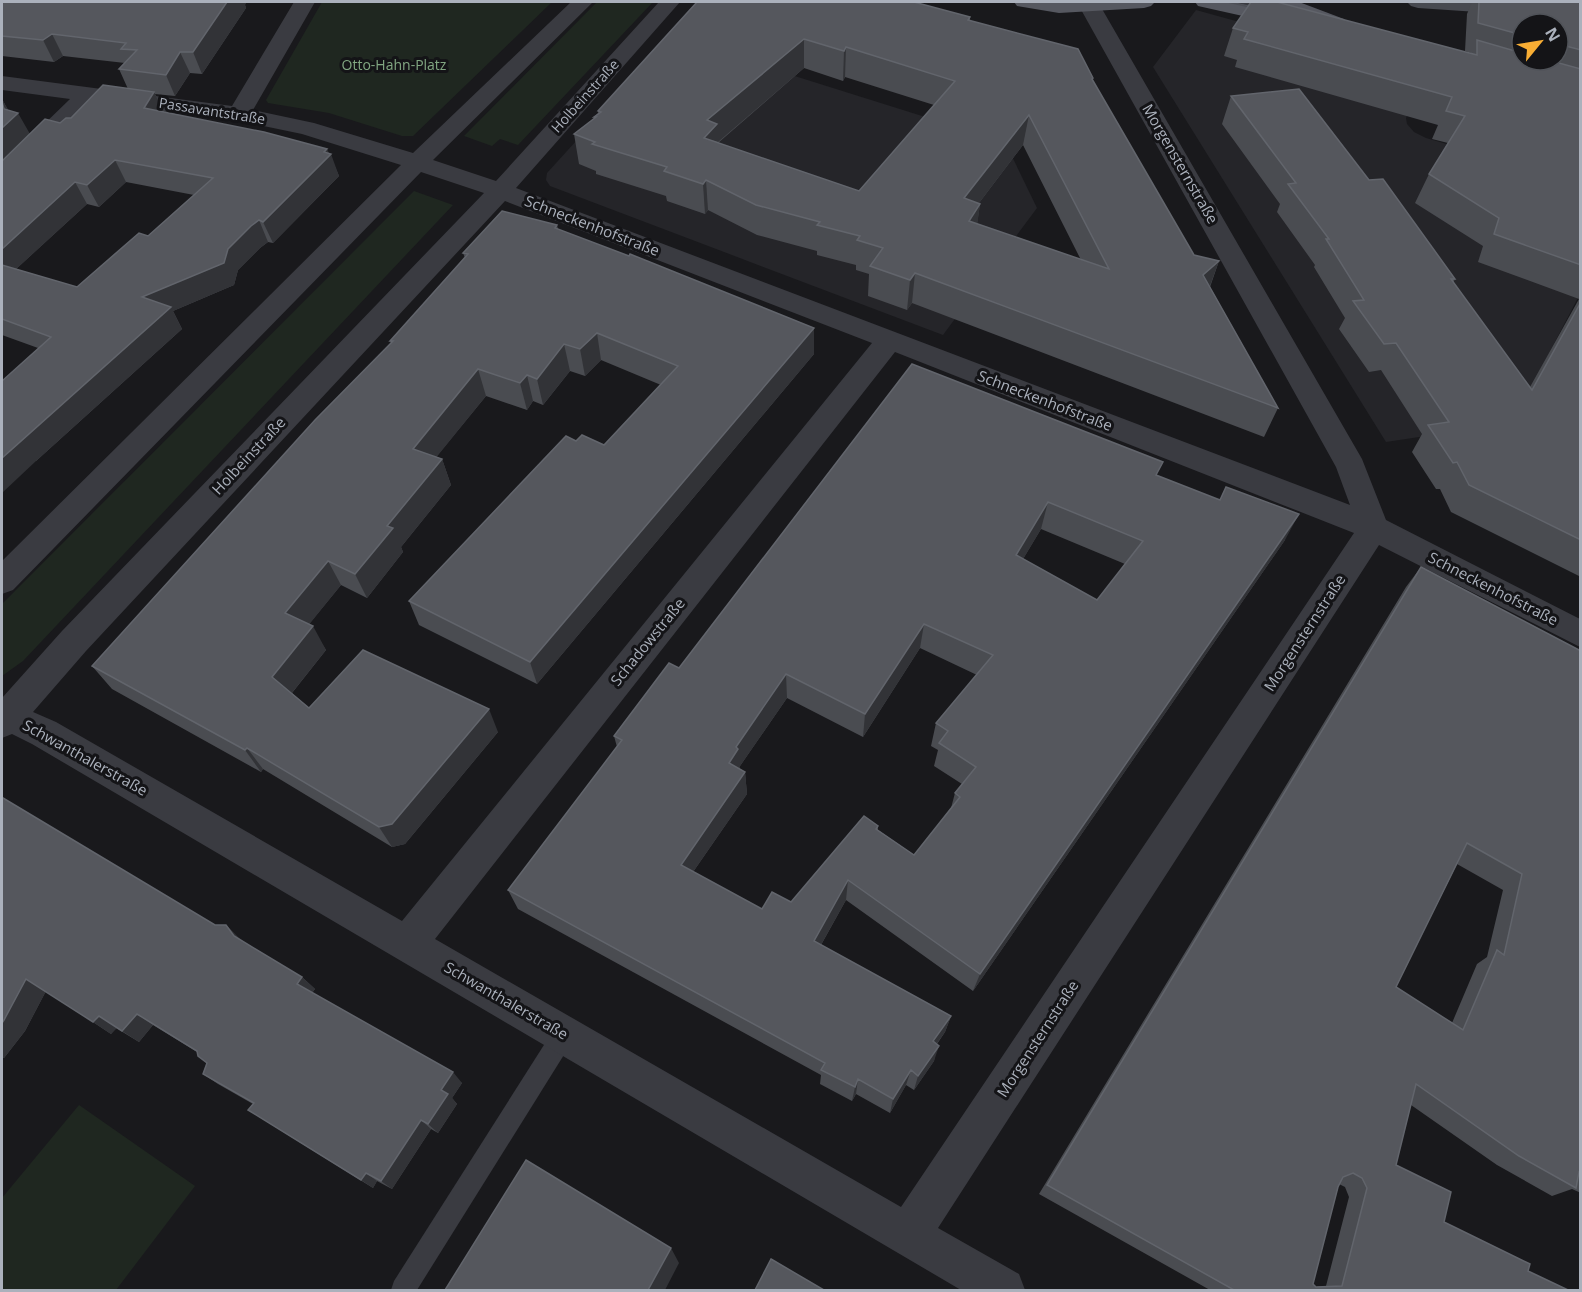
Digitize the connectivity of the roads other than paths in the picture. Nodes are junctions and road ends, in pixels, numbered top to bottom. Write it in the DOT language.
graph roads {
  1 [pos="304,2"];
  2 [pos="583,2"];
  3 [pos="670,2"];
  4 [pos="1024,2"];
  5 [pos="1144,2"];
  6 [pos="1205,2"];
  7 [pos="1240,2"];
  8 [pos="1282,2"];
  9 [pos="1418,2"];
  10 [pos="1097,4"];
  11 [pos="1581,13"];
  12 [pos="1350,29"];
  13 [pos="2,83"];
  14 [pos="89,93"];
  15 [pos="239,114"];
  16 [pos="417,162"];
  17 [pos="2,178"];
  18 [pos="500,191"];
  19 [pos="889,341"];
  20 [pos="1374,528"];
  21 [pos="2,581"];
  22 [pos="1581,634"];
  23 [pos="3,717"];
  24 [pos="408,943"];
  25 [pos="564,1034"];
  26 [pos="908,1235"];
  27 [pos="404,1290"];
  28 [pos="1003,1290"];
  1 -- 15 [label="street"];
  2 -- 16 [label="street"];
  3 -- 18 [label="street, Holbeinstraße"];
  4 -- 10 [label="main road"];
  5 -- 10 [label="main road"];
  6 -- 12 [label="main road"];
  7 -- 12 [label="lane"];
  8 -- 12 [label="main road"];
  9 -- 11 [label="main road"];
  10 -- 20 [label="street, Morgensternstraße"];
  13 -- 14 [label="street, Passavantstraße"];
  14 -- 15 [label="street, Passavantstraße"];
  14 -- 17 [label="street"];
  15 -- 16 [label="street, Passavantstraße"];
  16 -- 18 [label="street"];
  16 -- 21 [label="street"];
  18 -- 19 [label="street, Schneckenhofstraße"];
  18 -- 23 [label="street, Holbeinstraße"];
  19 -- 20 [label="street, Schneckenhofstraße"];
  19 -- 24 [label="street, Schadowstraße"];
  20 -- 22 [label="street, Schneckenhofstraße"];
  20 -- 26 [label="street, Morgensternstraße"];
  23 -- 24 [label="street, Schwanthalerstraße"];
  24 -- 25 [label="street, Schwanthalerstraße"];
  25 -- 26 [label="street, Schwanthalerstraße"];
  25 -- 27 [label="lane"];
  26 -- 28 [label="street, Schwanthalerstraße"];
}
